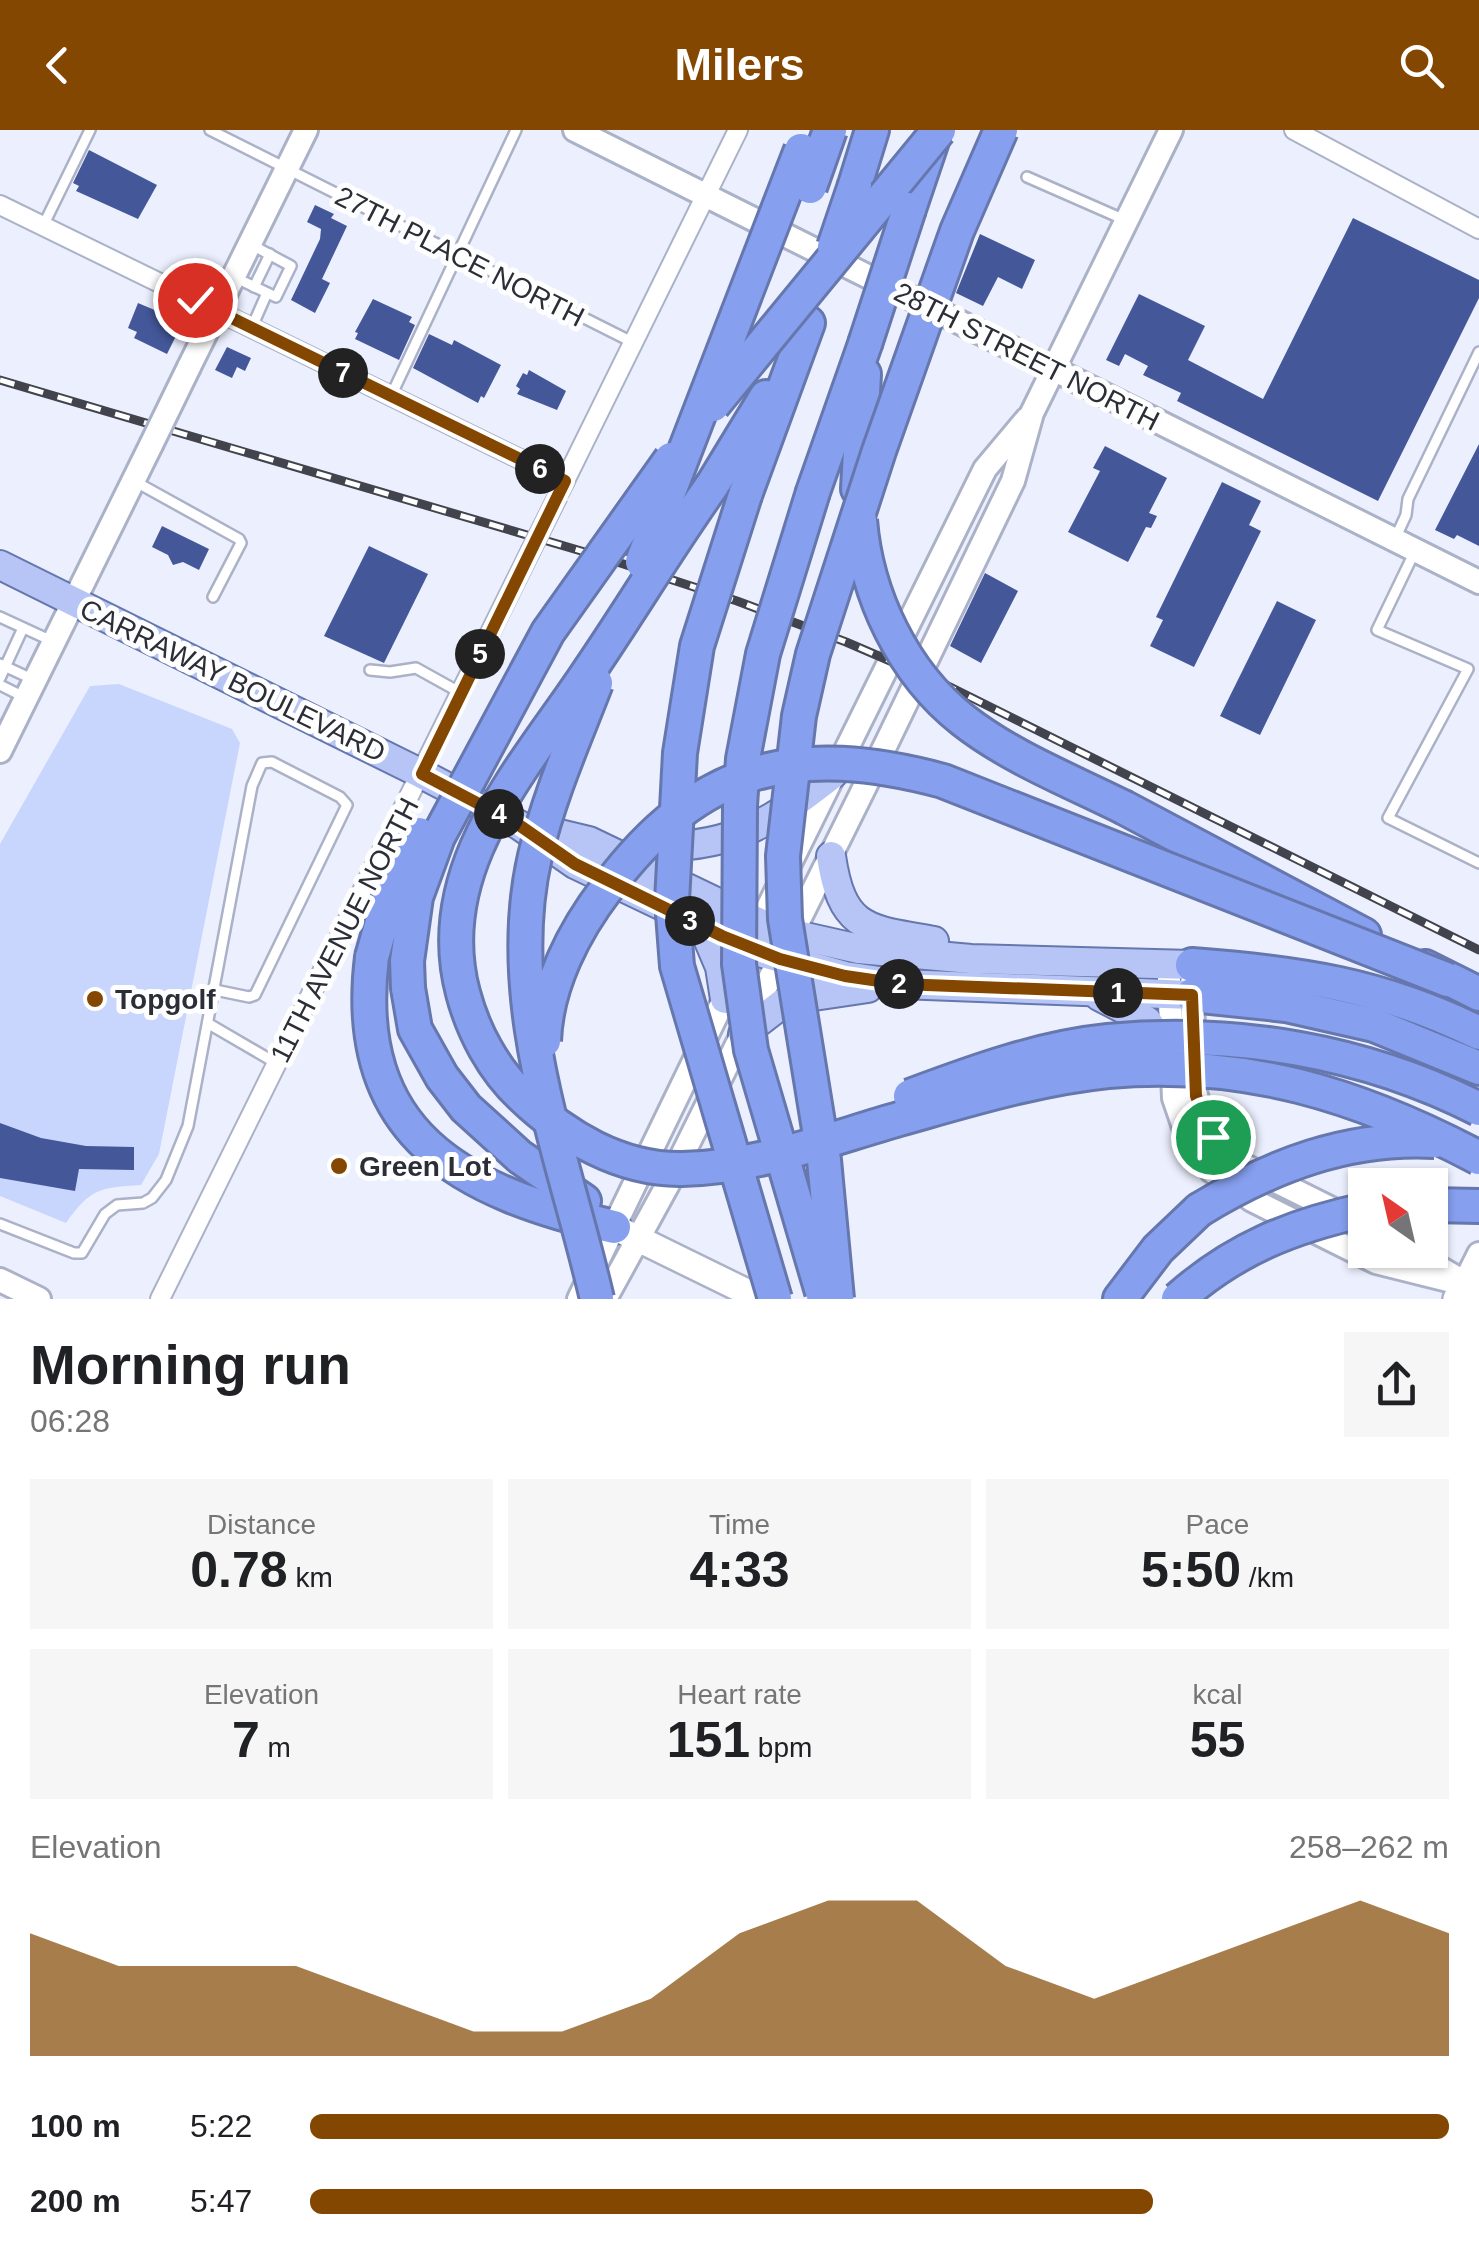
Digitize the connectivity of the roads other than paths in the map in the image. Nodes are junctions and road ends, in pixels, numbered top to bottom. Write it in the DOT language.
graph roads {
  1 [pos="90,130"];
  2 [pos="210,130"];
  3 [pos="306,130"];
  4 [pos="516,130"];
  5 [pos="575,130"];
  6 [pos="738,130"];
  7 [pos="808,130"];
  8 [pos="830,130"];
  9 [pos="872,130"];
  10 [pos="937,130"];
  11 [pos="1001,130"];
  12 [pos="1171,130"];
  13 [pos="1294,130"];
  14 [pos="287,169"];
  15 [pos="1027,177"];
  16 [pos="707,195"];
  17 [pos="0,205"];
  18 [pos="1125,220"];
  19 [pos="43,226"];
  20 [pos="1479,229"];
  21 [pos="260,249"];
  22 [pos="459,255"];
  23 [pos="244,282"];
  24 [pos="267,293"];
  25 [pos="217,311"];
  26 [pos="251,328"];
  27 [pos="634,343"];
  28 [pos="864,344"];
  29 [pos="1479,352"];
  30 [pos="792,367"];
  31 [pos="1054,369"];
  32 [pos="391,396"];
  33 [pos="1032,413"];
  34 [pos="134,480"];
  35 [pos="561,488"];
  36 [pos="1404,546"];
  37 [pos="0,565"];
  38 [pos="1479,582"];
  39 [pos="214,597"];
  40 [pos="74,602"];
  41 [pos="0,617"];
  42 [pos="23,628"];
  43 [pos="54,642"];
  44 [pos="3,665"];
  45 [pos="370,670"];
  46 [pos="0,682"];
  47 [pos="31,690"];
  48 [pos="461,693"];
  49 [pos="1,746"];
  50 [pos="422,774"];
  51 [pos="833,774"];
  52 [pos="519,825"];
  53 [pos="589,840"];
  54 [pos="831,856"];
  55 [pos="1479,863"];
  56 [pos="703,927"];
  57 [pos="754,935"];
  58 [pos="786,946"];
  59 [pos="1049,960"];
  60 [pos="1181,979"];
  61 [pos="1448,980"];
  62 [pos="900,984"];
  63 [pos="215,990"];
  64 [pos="1089,992"];
  65 [pos="1479,994"];
  66 [pos="725,998"];
  67 [pos="1258,1001"];
  68 [pos="208,1024"];
  69 [pos="1479,1033"];
  70 [pos="743,1034"];
  71 [pos="1182,1062"];
  72 [pos="276,1064"];
  73 [pos="1479,1068"];
  74 [pos="543,1086"];
  75 [pos="1479,1108"];
  76 [pos="1479,1145"];
  77 [pos="772,1154"];
  78 [pos="1479,1158"];
  79 [pos="1448,1205"];
  80 [pos="1479,1206"];
  81 [pos="1348,1214"];
  82 [pos="1348,1217"];
  83 [pos="0,1224"];
  84 [pos="626,1233"];
  85 [pos="1479,1254"];
  86 [pos="1433,1268"];
  87 [pos="0,1280"];
  88 [pos="1466,1292"];
  89 [pos="39,1299"];
  90 [pos="160,1299"];
  91 [pos="579,1299"];
  92 [pos="601,1299"];
  93 [pos="761,1299"];
  94 [pos="775,1299"];
  95 [pos="825,1299"];
  96 [pos="837,1299"];
  97 [pos="1120,1299"];
  98 [pos="1178,1299"];
  1 -- 19 [label="lane"];
  2 -- 14 [label="lane, 27TH PLACE NORTH"];
  3 -- 14 [label="street"];
  4 -- 22 [label="lane"];
  5 -- 16 [label="street, 28TH STREET NORTH"];
  6 -- 16 [label="street, 11TH AVENUE NORTH"];
  7 -- 74 [label="highway, bridge"];
  8 -- 84 [label="highway, bridge"];
  9 -- 30 [label="highway, bridge"];
  10 -- 28 [label="highway, bridge"];
  10 -- 84 [label="highway, bridge"];
  11 -- 96 [label="highway, bridge"];
  12 -- 18 [label="street"];
  13 -- 20 [label="street"];
  14 -- 21 [label="street"];
  14 -- 22 [label="lane, 27TH PLACE NORTH"];
  15 -- 18 [label="lane"];
  16 -- 27 [label="street, 11TH AVENUE NORTH"];
  16 -- 31 [label="street, 28TH STREET NORTH"];
  17 -- 19 [label="street"];
  18 -- 31 [label="street"];
  19 -- 25 [label="street"];
  21 -- 23 [label="street"];
  21 -- 24 [label="lane"];
  22 -- 27 [label="lane, 27TH PLACE NORTH"];
  22 -- 32 [label="lane"];
  23 -- 24 [label="lane"];
  23 -- 25 [label="street"];
  24 -- 26 [label="lane"];
  25 -- 26 [label="street"];
  25 -- 34 [label="street, bridge"];
  26 -- 32 [label="street"];
  27 -- 35 [label="street, 11TH AVENUE NORTH"];
  28 -- 61 [label="highway, bridge"];
  28 -- 95 [label="highway, bridge"];
  29 -- 36 [label="lane"];
  30 -- 77 [label="highway, bridge"];
  30 -- 94 [label="highway, bridge"];
  31 -- 33 [label="street"];
  31 -- 36 [label="street, 28TH STREET NORTH"];
  32 -- 35 [label="street"];
  33 -- 51 [label="street"];
  33 -- 54 [label="street"];
  34 -- 39 [label="lane"];
  34 -- 40 [label="street"];
  35 -- 48 [label="street, 11TH AVENUE NORTH, bridge"];
  36 -- 38 [label="street, 28TH STREET NORTH"];
  36 -- 55 [label="lane"];
  37 -- 40 [label="main road, CARRAWAY BOULEVARD"];
  40 -- 43 [label="street"];
  40 -- 50 [label="main road, CARRAWAY BOULEVARD"];
  41 -- 42 [label="lane"];
  42 -- 43 [label="lane"];
  42 -- 44 [label="lane"];
  43 -- 47 [label="street"];
  44 -- 46 [label="lane"];
  44 -- 47 [label="lane"];
  45 -- 48 [label="lane"];
  46 -- 47 [label="lane"];
  47 -- 49 [label="street"];
  48 -- 50 [label="street, 11TH AVENUE NORTH"];
  50 -- 52 [label="main road, CARRAWAY BOULEVARD"];
  50 -- 72 [label="street, 11TH AVENUE NORTH"];
  51 -- 53 [label="main road"];
  51 -- 57 [label="street"];
  52 -- 53 [label="main road, CARRAWAY BOULEVARD"];
  52 -- 56 [label="main road, CARRAWAY BOULEVARD"];
  53 -- 57 [label="main road, CARRAWAY BOULEVARD"];
  54 -- 58 [label="street"];
  54 -- 59 [label="main road"];
  56 -- 57 [label="main road, CARRAWAY BOULEVARD"];
  56 -- 66 [label="main road"];
  57 -- 58 [label="main road, CARRAWAY BOULEVARD"];
  57 -- 66 [label="street"];
  58 -- 59 [label="main road, CARRAWAY BOULEVARD"];
  58 -- 62 [label="main road, CARRAWAY BOULEVARD"];
  58 -- 70 [label="street"];
  59 -- 60 [label="main road, CARRAWAY BOULEVARD"];
  60 -- 64 [label="main road, CARRAWAY BOULEVARD"];
  60 -- 67 [label="highway"];
  60 -- 69 [label="highway"];
  60 -- 71 [label="street"];
  61 -- 65 [label="highway"];
  61 -- 74 [label="highway, bridge"];
  62 -- 64 [label="main road, CARRAWAY BOULEVARD"];
  62 -- 70 [label="main road"];
  63 -- 63 [label="lane"];
  63 -- 68 [label="lane"];
  64 -- 71 [label="main road"];
  66 -- 84 [label="street"];
  67 -- 71 [label="highway"];
  67 -- 73 [label="highway"];
  68 -- 72 [label="lane"];
  68 -- 83 [label="lane"];
  70 -- 84 [label="street"];
  71 -- 82 [label="street"];
  71 -- 88 [label="street"];
  72 -- 90 [label="street, 11TH AVENUE NORTH"];
  74 -- 92 [label="highway, bridge"];
  75 -- 77 [label="highway, bridge"];
  76 -- 97 [label="highway, bridge"];
  77 -- 78 [label="highway, bridge"];
  79 -- 80 [label="highway"];
  81 -- 98 [label="highway, bridge"];
  84 -- 91 [label="street"];
  84 -- 92 [label="street"];
  84 -- 93 [label="main road"];
  85 -- 88 [label="street"];
  86 -- 88 [label="street"];
  87 -- 89 [label="street"];
}
